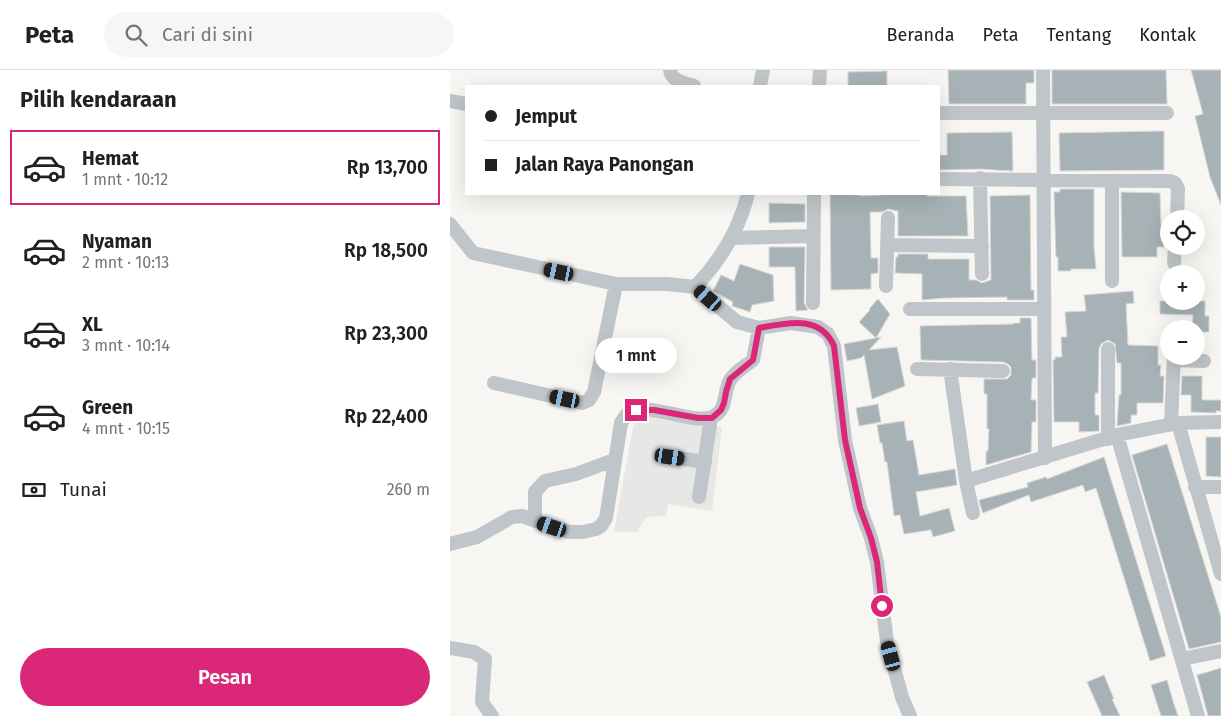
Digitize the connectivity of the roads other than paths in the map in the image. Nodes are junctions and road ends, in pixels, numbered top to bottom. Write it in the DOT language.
graph roads {
  1 [pos="670,70"];
  2 [pos="763,70"];
  3 [pos="820,70"];
  4 [pos="1043,70"];
  5 [pos="691,85"];
  6 [pos="760,85"];
  7 [pos="819,85"];
  8 [pos="450,101"];
  9 [pos="465,104"];
  10 [pos="1042,112"];
  11 [pos="1167,113"];
  12 [pos="940,114"];
  13 [pos="980,178"];
  14 [pos="940,179"];
  15 [pos="1044,181"];
  16 [pos="1112,182"];
  17 [pos="748,195"];
  18 [pos="814,195"];
  19 [pos="1177,210"];
  20 [pos="888,218"];
  21 [pos="450,224"];
  22 [pos="813,236"];
  23 [pos="732,238"];
  24 [pos="887,245"];
  25 [pos="982,246"];
  26 [pos="1174,255"];
  27 [pos="1174,264"];
  28 [pos="982,274"];
  29 [pos="1112,281"];
  30 [pos="616,284"];
  31 [pos="886,286"];
  32 [pos="695,287"];
  33 [pos="813,303"];
  34 [pos="1044,308"];
  35 [pos="910,309"];
  36 [pos="759,328"];
  37 [pos="1108,349"];
  38 [pos="1174,365"];
  39 [pos="950,369"];
  40 [pos="918,370"];
  41 [pos="1003,371"];
  42 [pos="494,383"];
  43 [pos="705,418"];
  44 [pos="1221,422"];
  45 [pos="1175,423"];
  46 [pos="1112,437"];
  47 [pos="670,457"];
  48 [pos="1045,458"];
  49 [pos="614,460"];
  50 [pos="705,462"];
  51 [pos="966,481"];
  52 [pos="1195,487"];
  53 [pos="1221,487"];
  54 [pos="699,497"];
  55 [pos="973,513"];
  56 [pos="536,521"];
  57 [pos="450,544"];
  58 [pos="1217,550"];
  59 [pos="1221,574"];
  60 [pos="450,648"];
  61 [pos="1221,651"];
  62 [pos="1182,659"];
  63 [pos="492,716"];
  64 [pos="910,716"];
  65 [pos="1198,716"];
  1 -- 5 [label="street"];
  2 -- 6 [label="street"];
  3 -- 7 [label="street"];
  4 -- 10 [label="street"];
  8 -- 9 [label="street"];
  10 -- 11 [label="street"];
  10 -- 12 [label="street"];
  10 -- 15 [label="street"];
  13 -- 14 [label="street"];
  13 -- 15 [label="street"];
  13 -- 25 [label="street"];
  15 -- 16 [label="street"];
  15 -- 34 [label="street"];
  16 -- 19 [label="street"];
  16 -- 29 [label="street"];
  17 -- 23 [label="street"];
  18 -- 22 [label="street"];
  20 -- 24 [label="street"];
  21 -- 30 [label="street"];
  22 -- 23 [label="street"];
  22 -- 33 [label="street"];
  23 -- 32 [label="street"];
  24 -- 25 [label="street"];
  24 -- 31 [label="street"];
  25 -- 28 [label="street"];
  26 -- 27 [label="street"];
  30 -- 32 [label="street"];
  30 -- 42 [label="street"];
  32 -- 36 [label="street"];
  34 -- 35 [label="street"];
  34 -- 48 [label="street"];
  36 -- 43 [label="street"];
  36 -- 64 [label="street"];
  37 -- 46 [label="street"];
  38 -- 45 [label="street"];
  39 -- 40 [label="street"];
  39 -- 41 [label="street"];
  39 -- 51 [label="street"];
  43 -- 49 [label="street"];
  43 -- 50 [label="street"];
  44 -- 45 [label="street"];
  45 -- 46 [label="street"];
  45 -- 52 [label="street"];
  46 -- 48 [label="street"];
  46 -- 62 [label="street"];
  47 -- 50 [label="street"];
  48 -- 51 [label="street"];
  49 -- 56 [label="street"];
  49 -- 56 [label="street"];
  50 -- 54 [label="street"];
  51 -- 55 [label="street"];
  52 -- 53 [label="street"];
  52 -- 58 [label="street"];
  56 -- 57 [label="street"];
  58 -- 59 [label="street"];
  60 -- 63 [label="street"];
  61 -- 62 [label="street"];
  62 -- 65 [label="street"];
}
